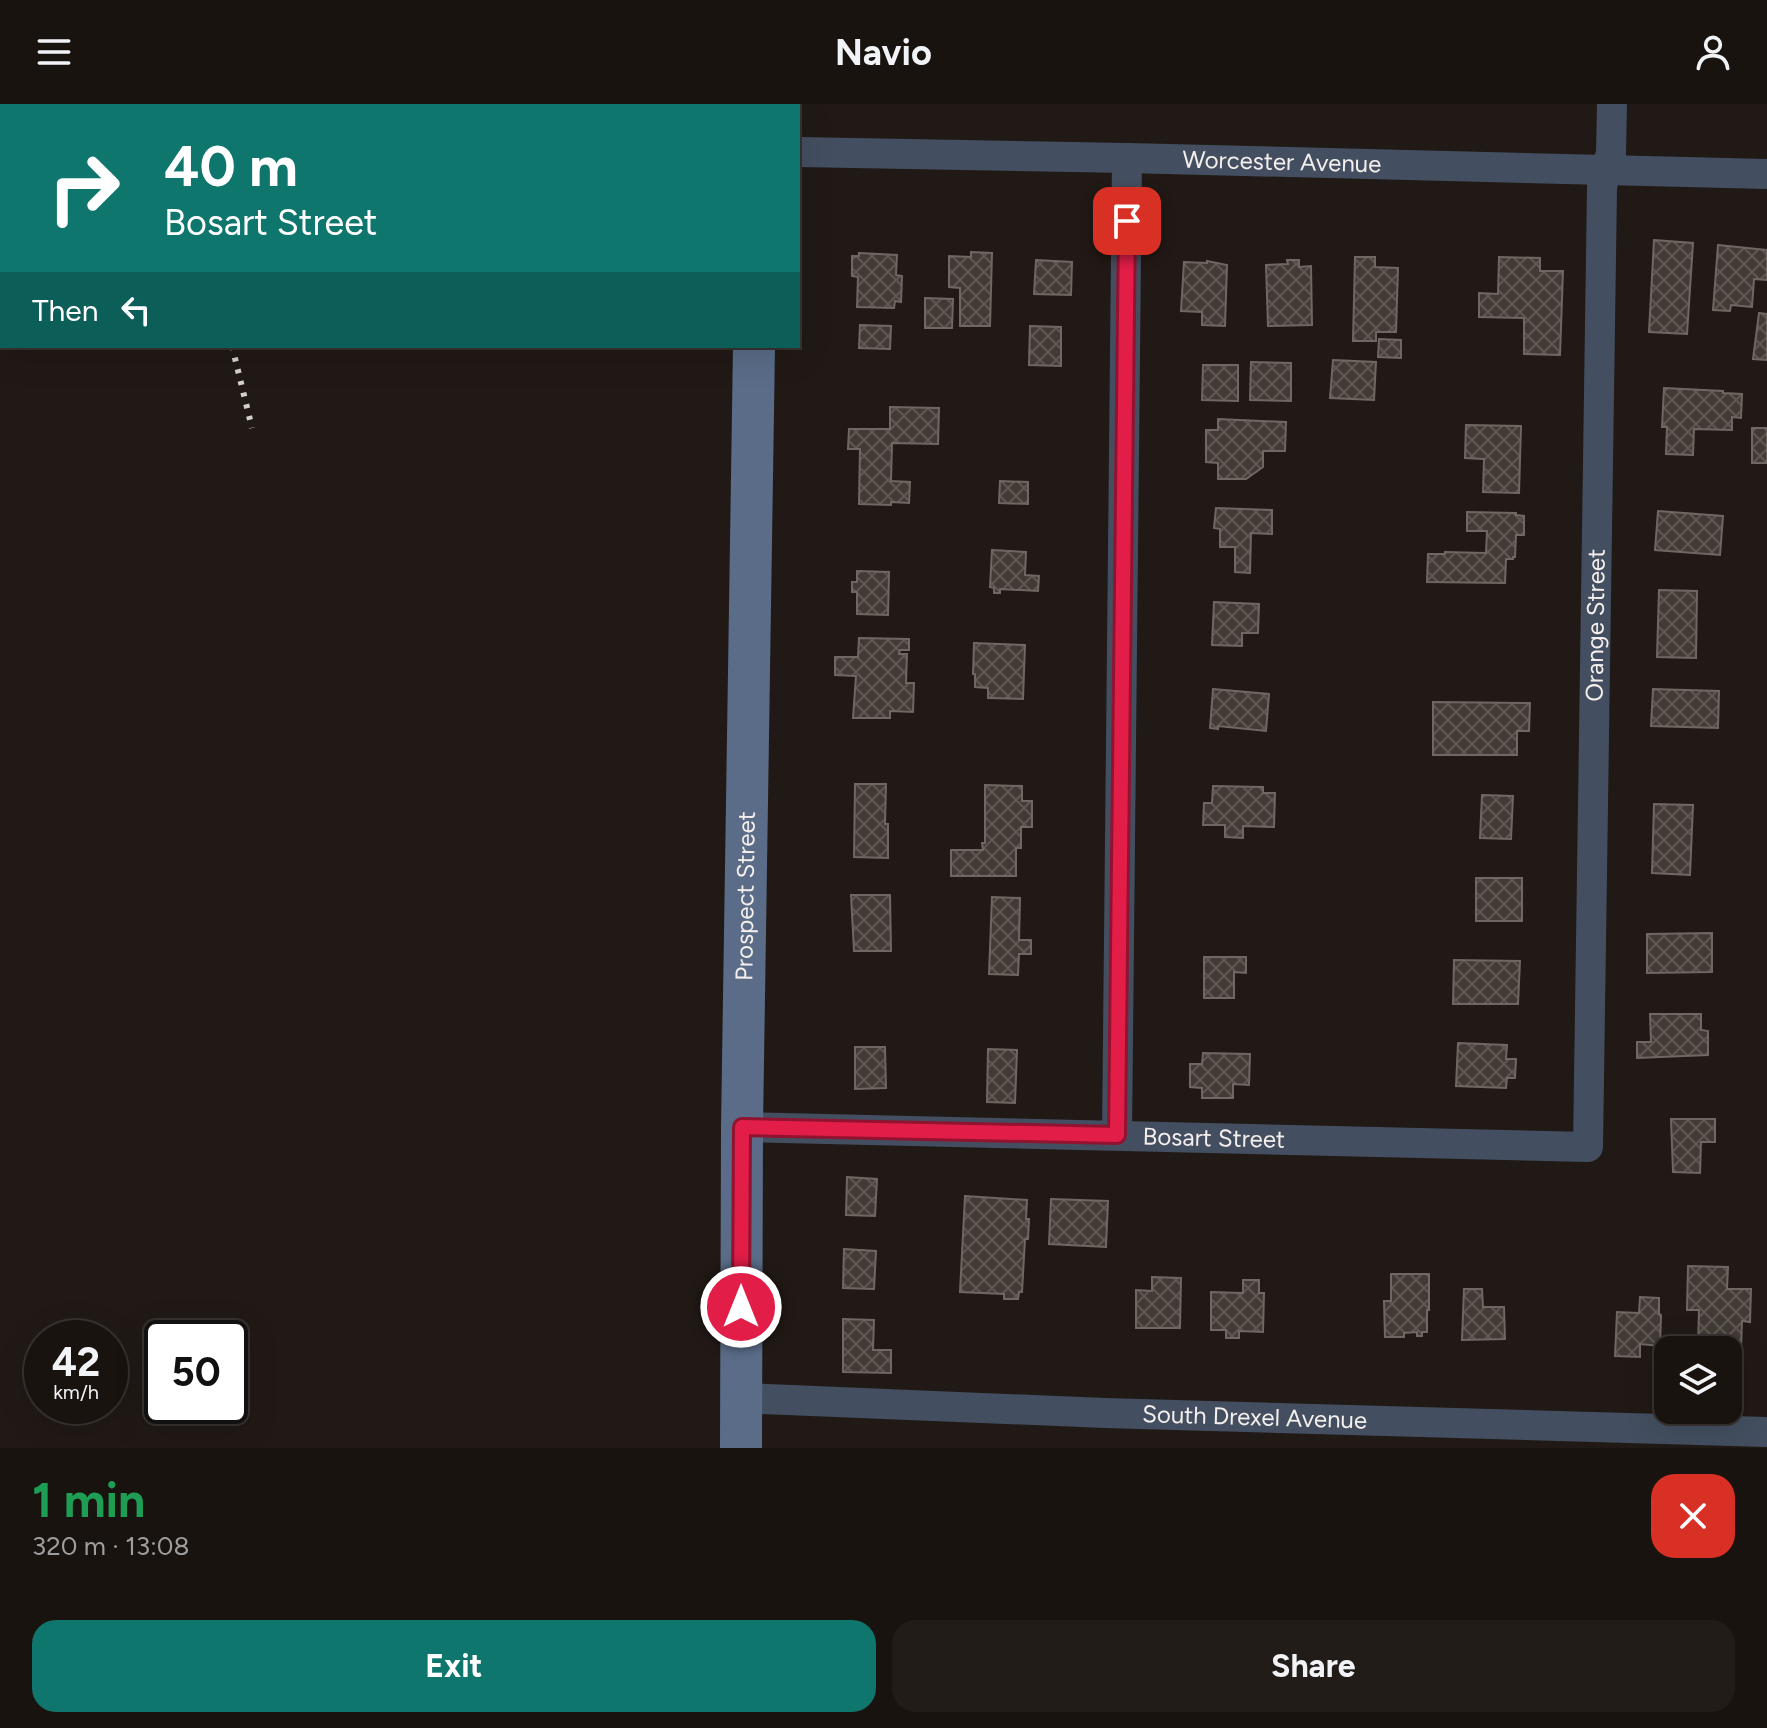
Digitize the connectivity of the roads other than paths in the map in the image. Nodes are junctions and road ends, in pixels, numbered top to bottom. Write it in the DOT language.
graph roads {
  1 [pos="1612,104"];
  2 [pos="800,152"];
  3 [pos="1127,158"];
  4 [pos="1605,170"];
  5 [pos="1767,174"];
  6 [pos="754,348"];
  7 [pos="742,1127"];
  8 [pos="1117,1135"];
  9 [pos="1588,1147"];
  10 [pos="741,1398"];
  11 [pos="1767,1432"];
  12 [pos="741,1448"];
  1 -- 4 [label="street, Orange Street"];
  2 -- 3 [label="street, Worcester Avenue"];
  3 -- 4 [label="street, Worcester Avenue"];
  3 -- 8 [label="street"];
  4 -- 5 [label="street, Worcester Avenue"];
  4 -- 9 [label="street, Orange Street"];
  6 -- 7 [label="main road, Prospect Street"];
  7 -- 8 [label="street, Bosart Street"];
  7 -- 10 [label="main road, Prospect Street"];
  8 -- 9 [label="street, Bosart Street"];
  10 -- 11 [label="street, South Drexel Avenue"];
  10 -- 12 [label="main road, Prospect Street"];
}
